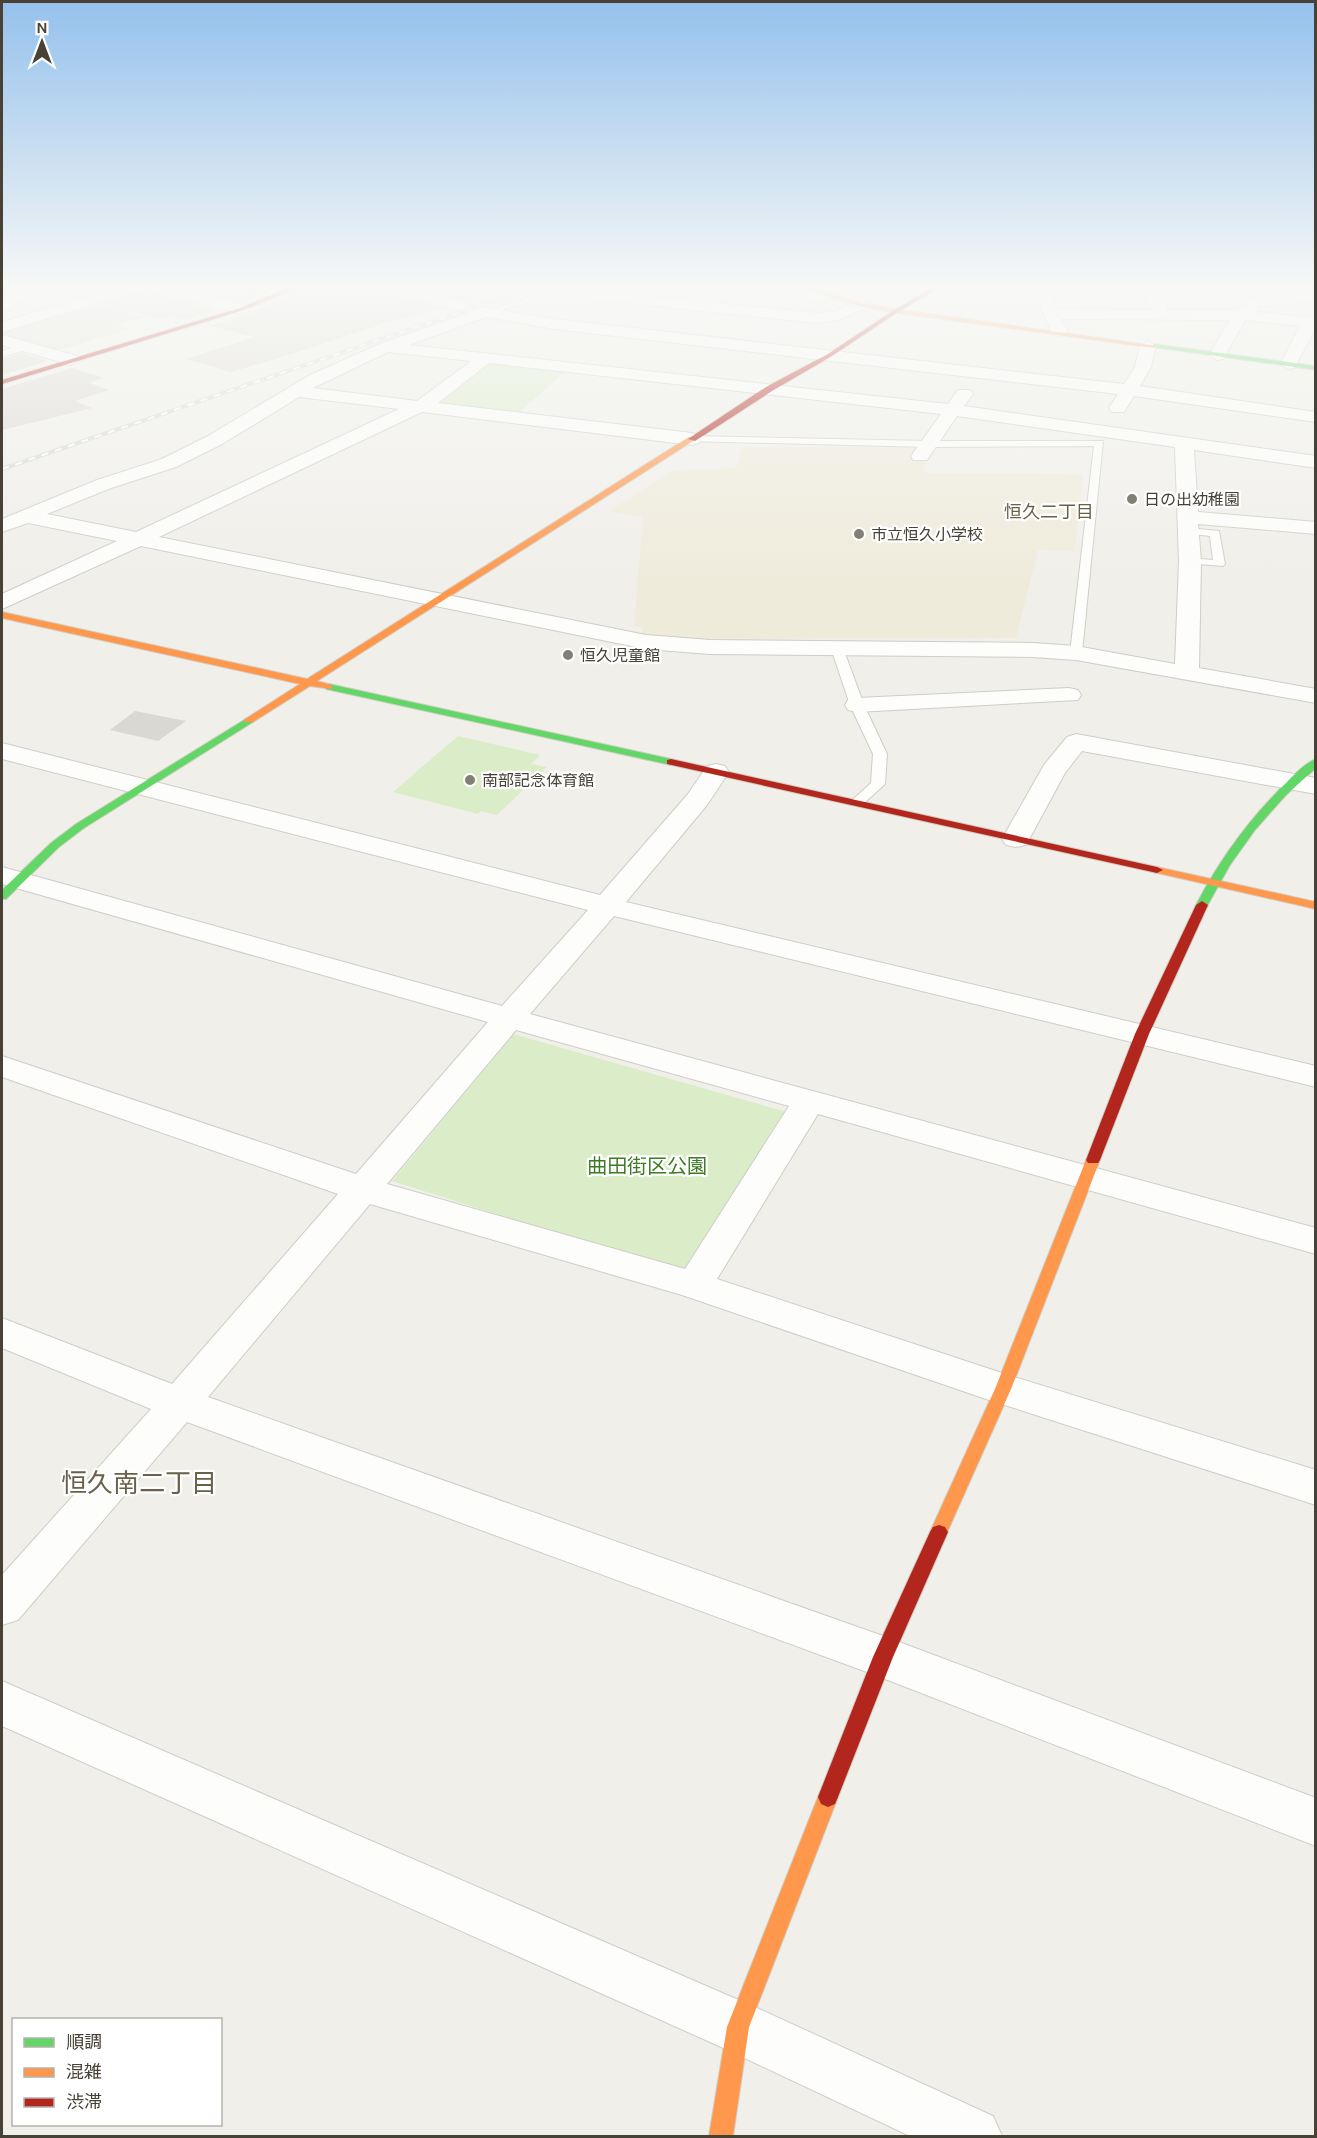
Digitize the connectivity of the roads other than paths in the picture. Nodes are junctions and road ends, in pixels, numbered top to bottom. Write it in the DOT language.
graph roads {
  1 [pos="304,386"];
  2 [pos="447,386"];
  3 [pos="740,386"];
  4 [pos="775,386"];
  5 [pos="969,386"];
  6 [pos="1093,386"];
  7 [pos="1131,386"];
  8 [pos="769,389"];
  9 [pos="1128,390"];
  10 [pos="293,391"];
  11 [pos="419,406"];
  12 [pos="953,410"];
  13 [pos="1316,417"];
  14 [pos="1100,437"];
  15 [pos="692,439"];
  16 [pos="1184,442"];
  17 [pos="924,450"];
  18 [pos="1316,462"];
  19 [pos="25,516"];
  20 [pos="1188,524"];
  21 [pos="2,526"];
  22 [pos="1316,528"];
  23 [pos="136,540"];
  24 [pos="1190,561"];
  25 [pos="439,599"];
  26 [pos="2,602"];
  27 [pos="2,615"];
  28 [pos="837,648"];
  29 [pos="1076,653"];
  30 [pos="1187,672"];
  31 [pos="310,683"];
  32 [pos="1069,695"];
  33 [pos="1316,696"];
  34 [pos="857,705"];
  35 [pos="1076,742"];
  36 [pos="2,751"];
  37 [pos="1316,762"];
  38 [pos="716,772"];
  39 [pos="1305,783"];
  40 [pos="142,788"];
  41 [pos="857,802"];
  42 [pos="1016,838"];
  43 [pos="1212,883"];
  44 [pos="7,884"];
  45 [pos="608,906"];
  46 [pos="1316,906"];
  47 [pos="508,1019"];
  48 [pos="1142,1034"];
  49 [pos="2,1066"];
  50 [pos="1316,1077"];
  51 [pos="809,1101"];
  52 [pos="1086,1176"];
  53 [pos="363,1189"];
  54 [pos="1316,1241"];
  55 [pos="694,1285"];
  56 [pos="2,1332"];
  57 [pos="1003,1389"];
  58 [pos="179,1403"];
  59 [pos="1316,1488"];
  60 [pos="2,1606"];
  61 [pos="884,1657"];
  62 [pos="2,1703"];
  63 [pos="1316,1822"];
  64 [pos="738,2027"];
  65 [pos="721,2136"];
  66 [pos="972,2136"];
  1 -- 10 [label="street"];
  2 -- 11 [label="street"];
  3 -- 8 [label="street"];
  4 -- 8 [label="street"];
  5 -- 12 [label="street"];
  6 -- 9 [label="street"];
  7 -- 9 [label="street"];
  8 -- 12 [label="street"];
  8 -- 15 [label="street"];
  9 -- 13 [label="street"];
  9 -- 14 [label="street"];
  10 -- 11 [label="street"];
  10 -- 19 [label="street"];
  11 -- 15 [label="street"];
  11 -- 23 [label="street"];
  12 -- 14 [label="street"];
  12 -- 17 [label="street"];
  14 -- 16 [label="street"];
  14 -- 17 [label="lane"];
  14 -- 29 [label="lane"];
  15 -- 17 [label="lane"];
  15 -- 25 [label="street"];
  16 -- 18 [label="street"];
  16 -- 20 [label="street"];
  19 -- 21 [label="street"];
  19 -- 23 [label="street"];
  20 -- 22 [label="street"];
  20 -- 24 [label="street"];
  20 -- 24 [label="lane"];
  23 -- 25 [label="street"];
  23 -- 26 [label="street"];
  24 -- 30 [label="street"];
  25 -- 28 [label="street"];
  25 -- 31 [label="street"];
  27 -- 31 [label="street"];
  28 -- 29 [label="street"];
  28 -- 34 [label="lane"];
  29 -- 30 [label="street"];
  29 -- 32 [label="street"];
  30 -- 33 [label="street"];
  31 -- 38 [label="street"];
  31 -- 40 [label="street"];
  32 -- 34 [label="street"];
  32 -- 35 [label="street"];
  34 -- 41 [label="lane"];
  35 -- 39 [label="street"];
  35 -- 42 [label="street"];
  36 -- 40 [label="street"];
  37 -- 39 [label="street"];
  38 -- 41 [label="street"];
  38 -- 45 [label="street"];
  39 -- 43 [label="street"];
  40 -- 44 [label="street"];
  40 -- 45 [label="street"];
  41 -- 42 [label="street"];
  42 -- 43 [label="street"];
  43 -- 46 [label="street"];
  43 -- 48 [label="street"];
  44 -- 47 [label="street"];
  45 -- 47 [label="street"];
  45 -- 48 [label="street"];
  47 -- 51 [label="street"];
  47 -- 53 [label="street"];
  48 -- 50 [label="street"];
  48 -- 52 [label="street"];
  49 -- 53 [label="street"];
  51 -- 52 [label="street"];
  51 -- 55 [label="street"];
  52 -- 54 [label="street"];
  52 -- 57 [label="street"];
  53 -- 55 [label="street"];
  53 -- 58 [label="street"];
  55 -- 57 [label="street"];
  56 -- 58 [label="street"];
  57 -- 59 [label="street"];
  57 -- 61 [label="street"];
  58 -- 60 [label="street"];
  58 -- 61 [label="street"];
  61 -- 63 [label="street"];
  61 -- 64 [label="street"];
  62 -- 64 [label="street"];
  64 -- 65 [label="street"];
  64 -- 66 [label="street"];
}
